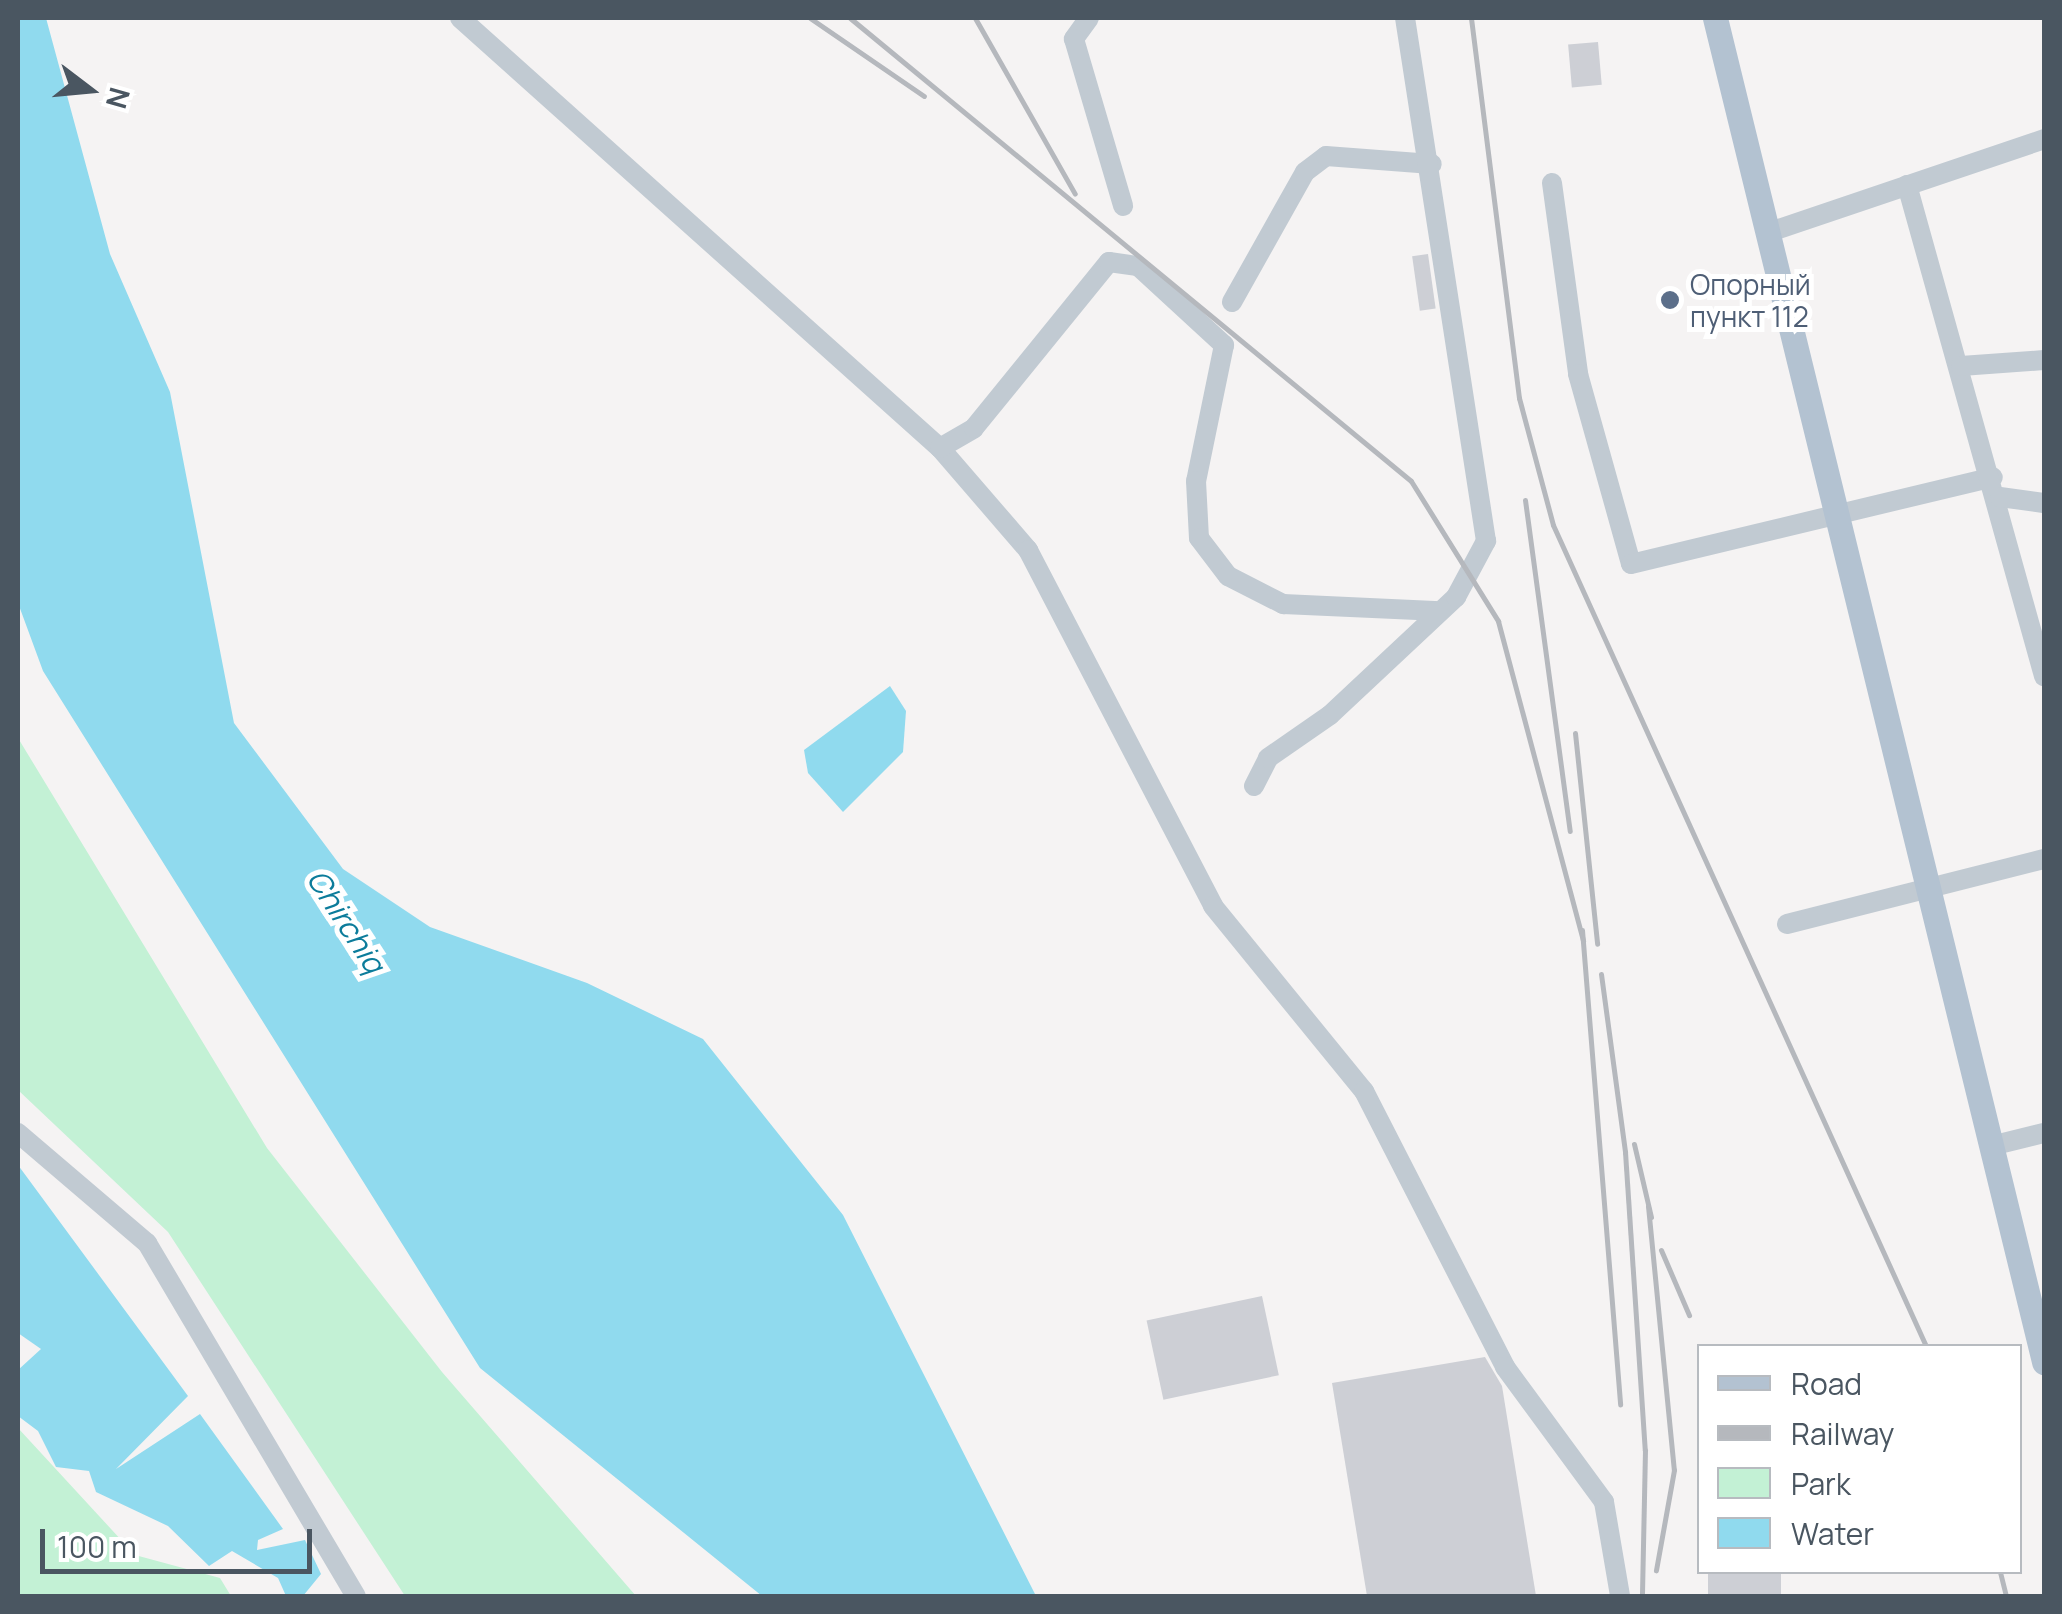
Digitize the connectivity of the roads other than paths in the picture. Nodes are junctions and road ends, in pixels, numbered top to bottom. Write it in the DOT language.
graph roads {
  1 [pos="460,18"];
  2 [pos="1088,18"];
  3 [pos="1405,18"];
  4 [pos="1716,18"];
  5 [pos="1732,18"];
  6 [pos="2044,139"];
  7 [pos="1432,164"];
  8 [pos="1552,183"];
  9 [pos="1908,185"];
  10 [pos="1123,206"];
  11 [pos="1775,230"];
  12 [pos="1232,302"];
  13 [pos="2044,360"];
  14 [pos="1961,366"];
  15 [pos="940,448"];
  16 [pos="1996,487"];
  17 [pos="2044,503"];
  18 [pos="1841,507"];
  19 [pos="1440,612"];
  20 [pos="2044,676"];
  21 [pos="1254,786"];
  22 [pos="2044,859"];
  23 [pos="1938,888"];
  24 [pos="1787,924"];
  25 [pos="18,1133"];
  26 [pos="2044,1133"];
  27 [pos="2002,1144"];
  28 [pos="2044,1299"];
  29 [pos="2044,1362"];
  30 [pos="356,1596"];
  31 [pos="1620,1596"];
  1 -- 15 [label="street"];
  2 -- 10 [label="street"];
  3 -- 7 [label="street"];
  4 -- 11 [label="main road"];
  5 -- 11 [label="main road"];
  6 -- 9 [label="street"];
  7 -- 12 [label="street"];
  7 -- 19 [label="street"];
  8 -- 18 [label="street"];
  9 -- 11 [label="street"];
  9 -- 14 [label="street"];
  11 -- 18 [label="main road"];
  13 -- 14 [label="street"];
  14 -- 16 [label="street"];
  15 -- 19 [label="street"];
  15 -- 31 [label="street"];
  16 -- 17 [label="street"];
  16 -- 18 [label="street"];
  16 -- 20 [label="street"];
  18 -- 23 [label="main road"];
  19 -- 21 [label="street"];
  22 -- 23 [label="street"];
  23 -- 24 [label="street"];
  23 -- 27 [label="main road"];
  25 -- 30 [label="street"];
  26 -- 27 [label="street"];
  27 -- 28 [label="main road"];
  27 -- 29 [label="main road"];
}
